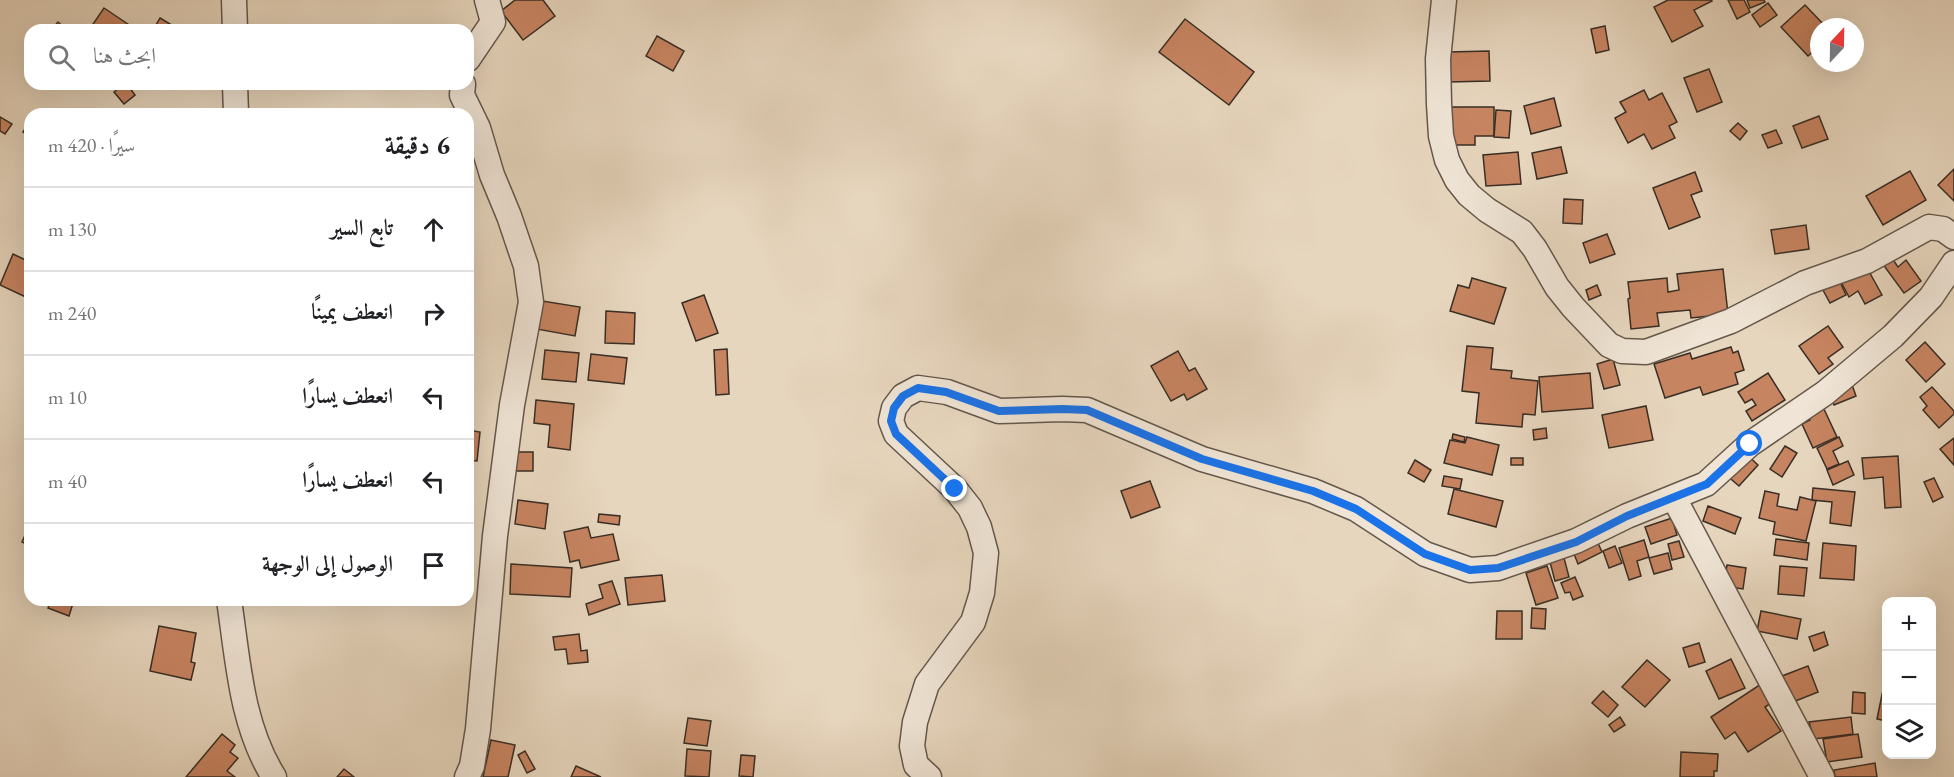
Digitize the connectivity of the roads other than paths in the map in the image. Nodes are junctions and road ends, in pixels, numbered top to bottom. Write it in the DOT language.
graph roads {
  1 [pos="234,0"];
  2 [pos="487,0"];
  3 [pos="1444,0"];
  4 [pos="235,24"];
  5 [pos="474,50"];
  6 [pos="235,90"];
  7 [pos="462,90"];
  8 [pos="236,108"];
  9 [pos="468,108"];
  10 [pos="474,120"];
  11 [pos="1954,237"];
  12 [pos="1954,262"];
  13 [pos="1674,498"];
  14 [pos="230,606"];
  15 [pos="274,777"];
  16 [pos="467,777"];
  17 [pos="928,777"];
  18 [pos="1822,777"];
  1 -- 4 [label="street"];
  2 -- 5 [label="street"];
  3 -- 11 [label="street"];
  6 -- 8 [label="street"];
  7 -- 9 [label="street"];
  10 -- 16 [label="street"];
  12 -- 13 [label="street"];
  13 -- 17 [label="street"];
  13 -- 18 [label="street"];
  14 -- 15 [label="street"];
}
